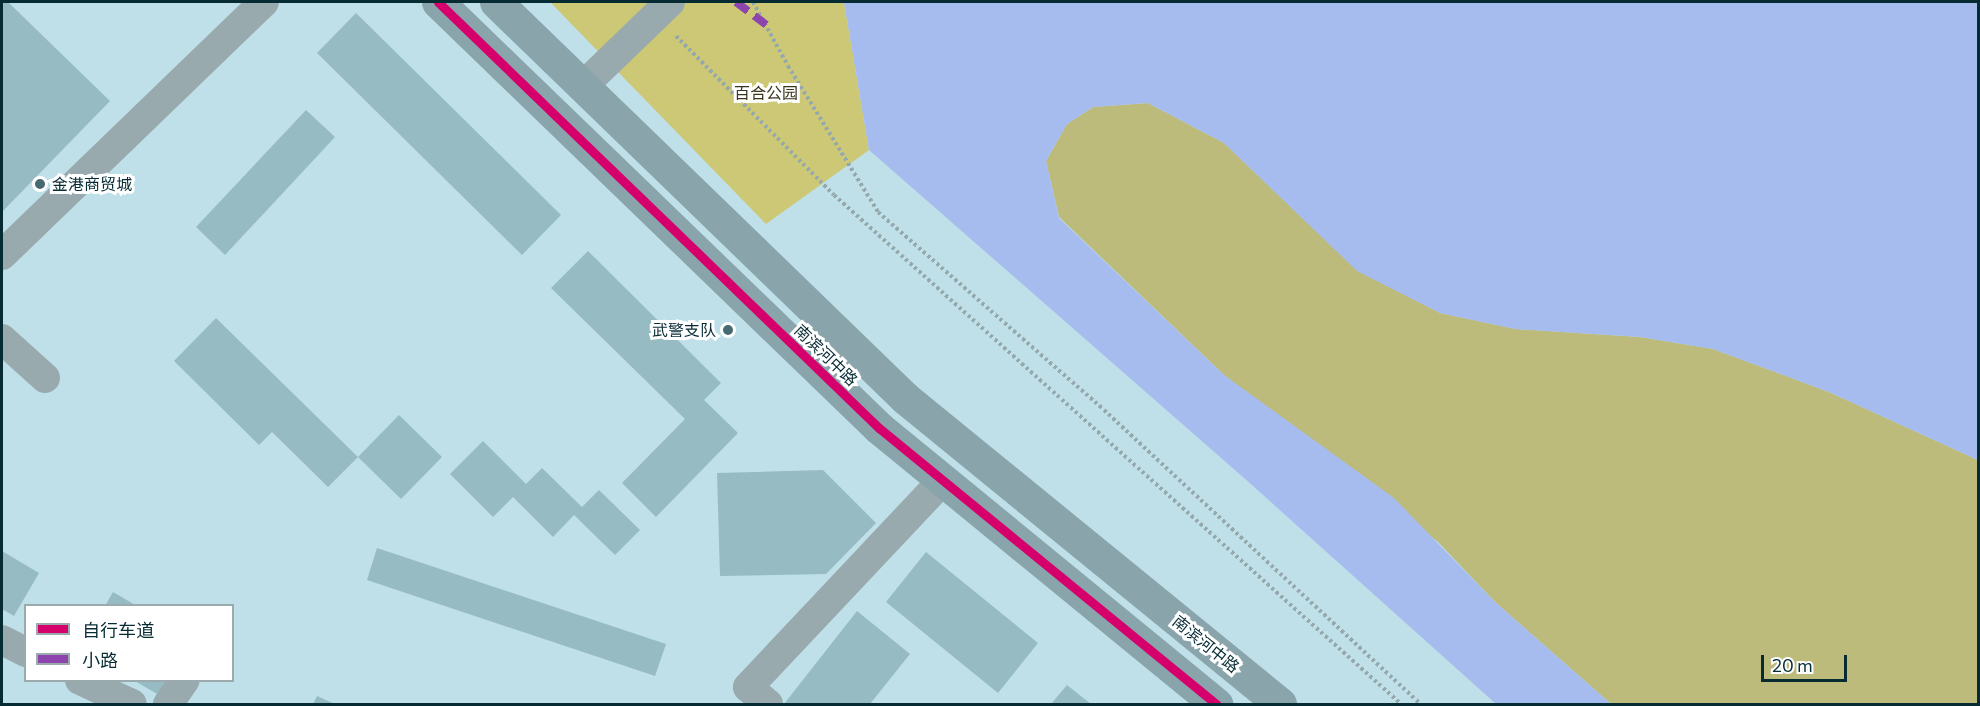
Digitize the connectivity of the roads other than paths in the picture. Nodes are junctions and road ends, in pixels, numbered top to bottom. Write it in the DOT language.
graph roads {
  1 [pos="264,2"];
  2 [pos="438,2"];
  3 [pos="496,2"];
  4 [pos="663,8"];
  5 [pos="583,86"];
  6 [pos="2,255"];
  7 [pos="2,339"];
  8 [pos="45,378"];
  9 [pos="942,481"];
  10 [pos="2,640"];
  11 [pos="24,651"];
  12 [pos="82,682"];
  13 [pos="184,682"];
  14 [pos="132,705"];
  15 [pos="168,705"];
  16 [pos="768,705"];
  17 [pos="1216,705"];
  18 [pos="1280,705"];
  1 -- 6 [label="street"];
  2 -- 9 [label="highway, 南滨河中路"];
  3 -- 5 [label="highway, 南滨河中路"];
  4 -- 5 [label="street"];
  5 -- 18 [label="highway, 南滨河中路"];
  7 -- 8 [label="street"];
  9 -- 16 [label="street"];
  9 -- 17 [label="highway, 南滨河中路"];
  10 -- 11 [label="street"];
  12 -- 14 [label="street"];
  13 -- 15 [label="street"];
}
